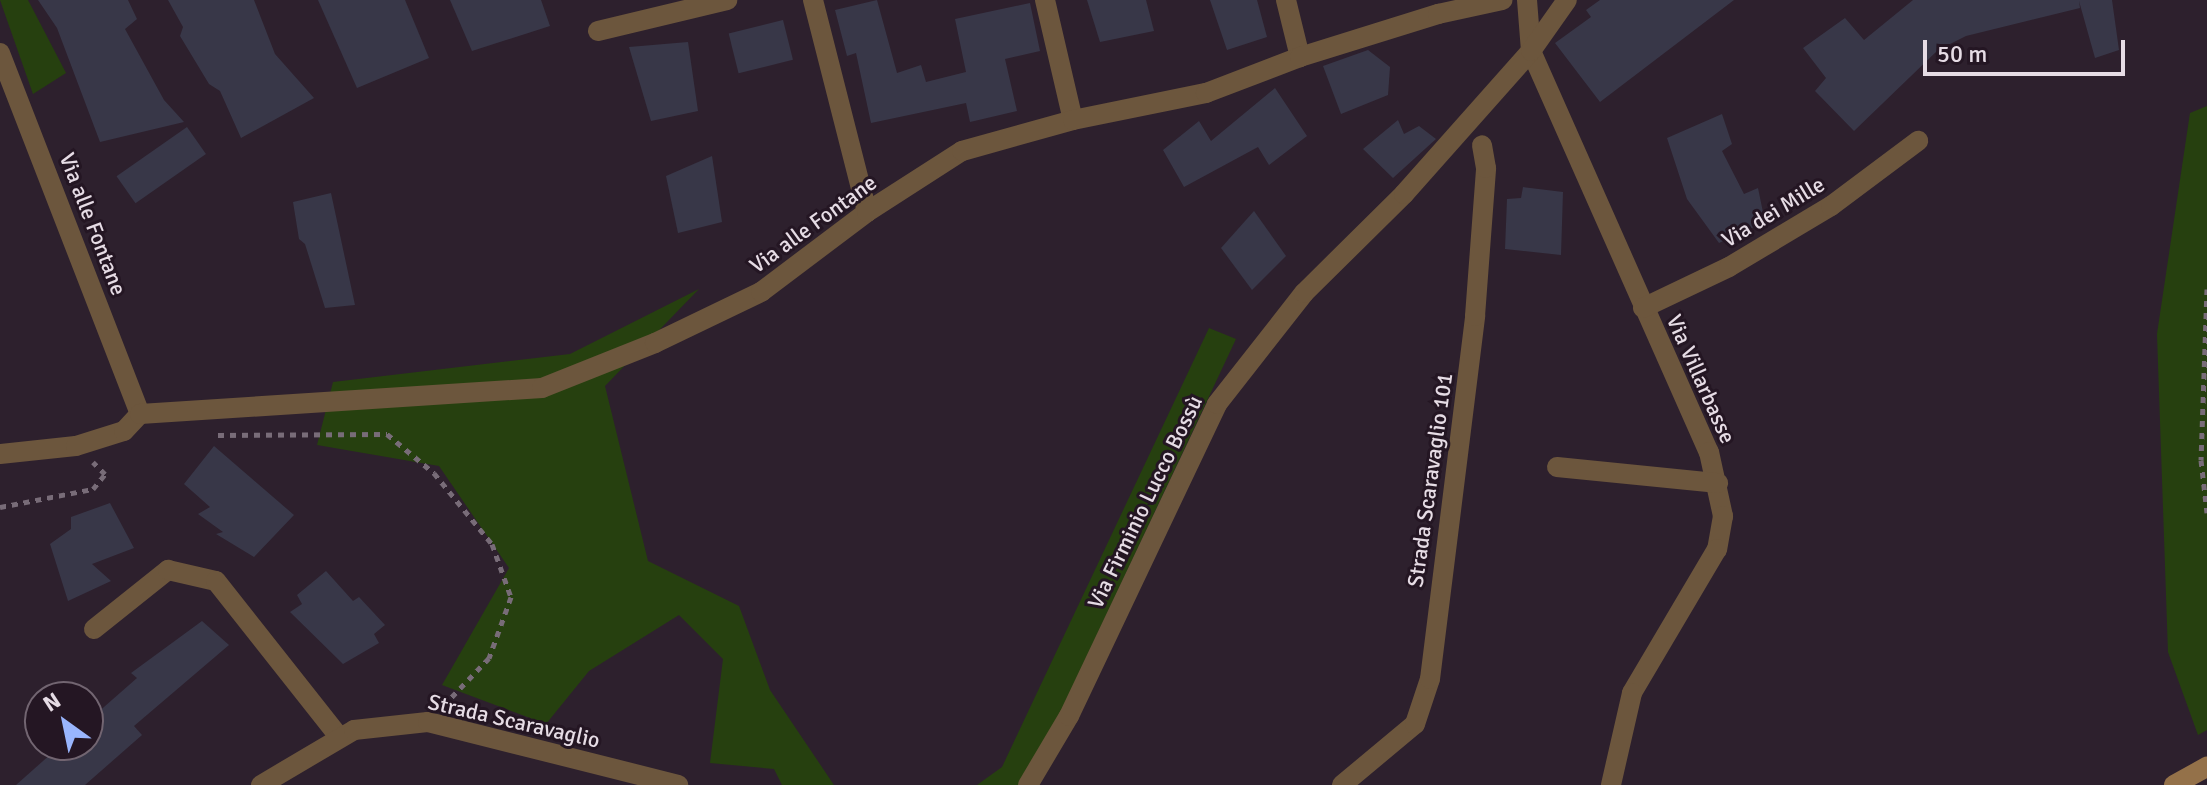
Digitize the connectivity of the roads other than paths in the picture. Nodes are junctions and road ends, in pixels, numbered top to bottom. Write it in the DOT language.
graph roads {
  1 [pos="727,0"];
  2 [pos="813,0"];
  3 [pos="1045,0"];
  4 [pos="1286,0"];
  5 [pos="1502,0"];
  6 [pos="1527,0"];
  7 [pos="1567,0"];
  8 [pos="598,31"];
  9 [pos="1531,51"];
  10 [pos="0,53"];
  11 [pos="1300,57"];
  12 [pos="1073,120"];
  13 [pos="1918,141"];
  14 [pos="1482,145"];
  15 [pos="867,212"];
  16 [pos="1643,308"];
  17 [pos="140,414"];
  18 [pos="0,454"];
  19 [pos="1557,467"];
  20 [pos="1718,483"];
  21 [pos="94,629"];
  22 [pos="339,737"];
  23 [pos="2207,767"];
  24 [pos="261,785"];
  25 [pos="678,785"];
  26 [pos="1028,785"];
  27 [pos="1342,785"];
  28 [pos="1611,785"];
  29 [pos="2174,785"];
  1 -- 8 [label="street"];
  2 -- 15 [label="street"];
  3 -- 12 [label="street"];
  4 -- 11 [label="street"];
  5 -- 11 [label="street, Via alle Fontane"];
  6 -- 9 [label="street, Via Villarbasse"];
  7 -- 9 [label="street"];
  9 -- 16 [label="street, Via Villarbasse"];
  9 -- 26 [label="street, Via Firminio Lucco Bossù"];
  10 -- 17 [label="street, Via alle Fontane"];
  11 -- 12 [label="street, Via alle Fontane"];
  12 -- 15 [label="street, Via alle Fontane"];
  13 -- 16 [label="street, Via dei Mille"];
  14 -- 27 [label="street, Strada Scaravaglio 101"];
  15 -- 17 [label="street, Via alle Fontane"];
  16 -- 20 [label="street, Via Villarbasse"];
  17 -- 18 [label="street"];
  19 -- 20 [label="street"];
  20 -- 28 [label="street, Via Villarbasse"];
  21 -- 22 [label="street"];
  22 -- 24 [label="street, Strada Scaravaglio"];
  22 -- 25 [label="street, Strada Scaravaglio"];
  23 -- 29 [label="street"];
}
